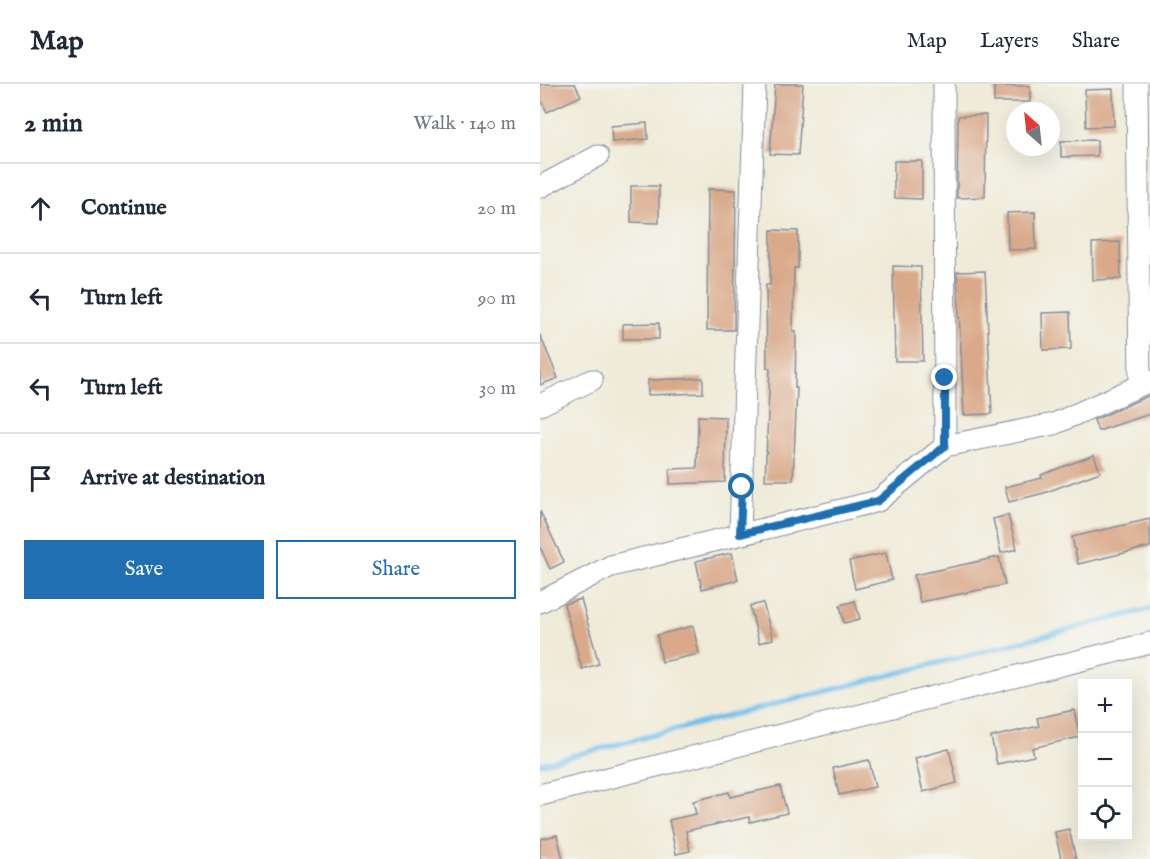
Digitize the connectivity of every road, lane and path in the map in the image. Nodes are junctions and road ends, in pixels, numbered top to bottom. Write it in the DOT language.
graph roads {
  1 [pos="755,84"];
  2 [pos="944,84"];
  3 [pos="1137,84"];
  4 [pos="597,156"];
  5 [pos="540,187"];
  6 [pos="592,380"];
  7 [pos="1145,382"];
  8 [pos="540,405"];
  9 [pos="945,446"];
  10 [pos="740,534"];
  11 [pos="540,602"];
  12 [pos="1150,643"];
  13 [pos="540,795"];
  1 -- 10 [label="street"];
  2 -- 9 [label="street"];
  3 -- 7 [label="street"];
  4 -- 5 [label="street"];
  6 -- 8 [label="street"];
  7 -- 9 [label="street"];
  9 -- 10 [label="street"];
  10 -- 11 [label="street"];
  12 -- 13 [label="street"];
}
